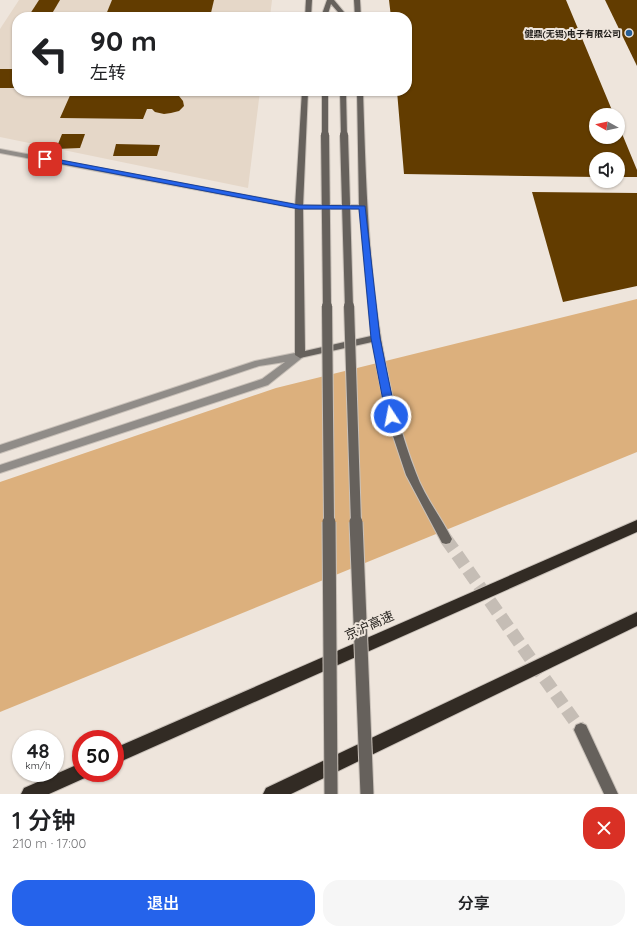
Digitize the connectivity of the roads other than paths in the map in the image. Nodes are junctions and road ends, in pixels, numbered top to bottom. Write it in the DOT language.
graph roads {
  1 [pos="309,0"];
  2 [pos="330,0"];
  3 [pos="357,0"];
  4 [pos="308,12"];
  5 [pos="326,12"];
  6 [pos="341,12"];
  7 [pos="358,12"];
  8 [pos="305,96"];
  9 [pos="325,96"];
  10 [pos="343,96"];
  11 [pos="360,96"];
  12 [pos="0,151"];
  13 [pos="299,207"];
  14 [pos="363,207"];
  15 [pos="376,338"];
  16 [pos="300,355"];
  17 [pos="0,449"];
  18 [pos="0,469"];
  19 [pos="637,526"];
  20 [pos="446,539"];
  21 [pos="637,619"];
  22 [pos="581,730"];
  23 [pos="124,752"];
  24 [pos="72,775"];
  25 [pos="30,794"];
  26 [pos="272,794"];
  27 [pos="331,794"];
  28 [pos="367,794"];
  29 [pos="611,794"];
  1 -- 4 [label="main road"];
  2 -- 5 [label="main road"];
  2 -- 6 [label="main road"];
  3 -- 7 [label="main road"];
  8 -- 13 [label="main road"];
  9 -- 27 [label="main road, bridge"];
  10 -- 28 [label="main road, bridge"];
  11 -- 14 [label="main road"];
  12 -- 13 [label="street"];
  13 -- 14 [label="street"];
  13 -- 16 [label="main road"];
  14 -- 15 [label="main road"];
  15 -- 16 [label="main road"];
  15 -- 20 [label="main road"];
  16 -- 17 [label="street"];
  16 -- 18 [label="street"];
  19 -- 23 [label="highway, 京沪高速"];
  21 -- 26 [label="highway"];
  22 -- 29 [label="main road"];
  24 -- 25 [label="highway"];
}
